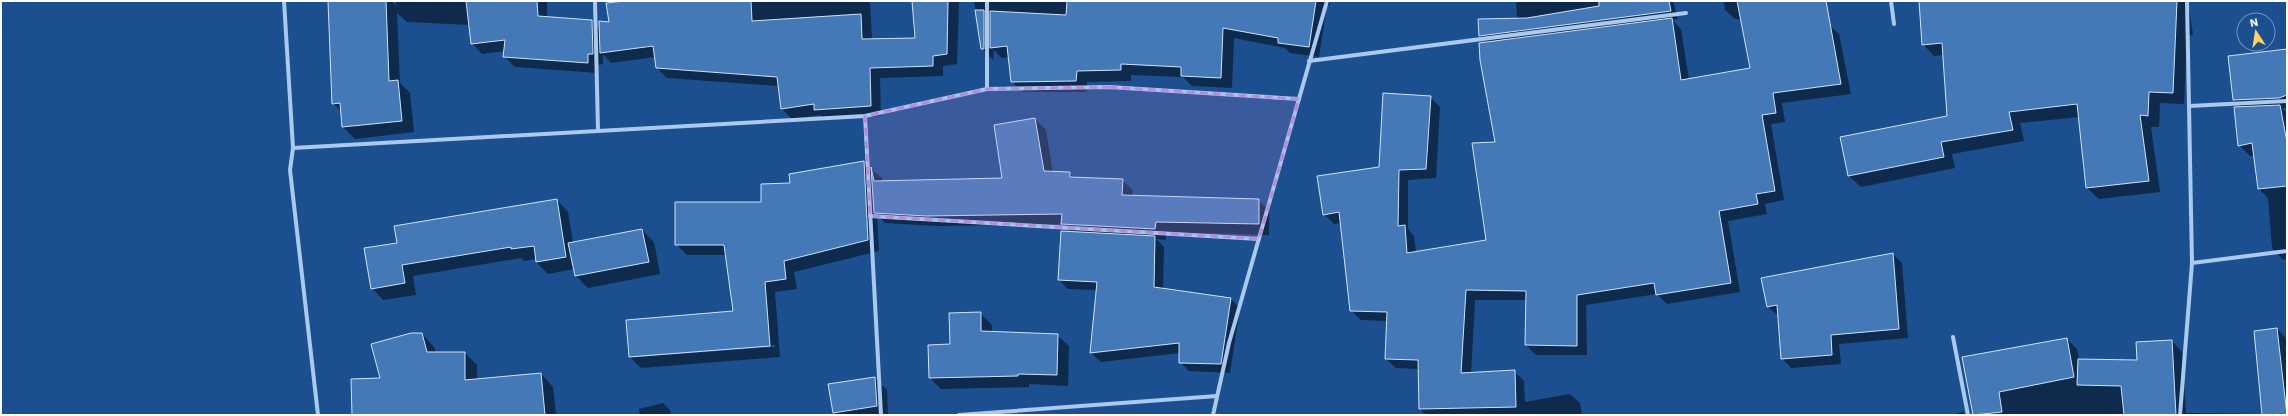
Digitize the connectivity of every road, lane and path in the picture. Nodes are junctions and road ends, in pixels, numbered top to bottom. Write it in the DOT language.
graph roads {
  1 [pos="284,1"];
  2 [pos="595,1"];
  3 [pos="987,1"];
  4 [pos="1327,1"];
  5 [pos="1891,1"];
  6 [pos="2187,1"];
  7 [pos="1686,13"];
  8 [pos="1894,24"];
  9 [pos="1310,61"];
  10 [pos="987,89"];
  11 [pos="1299,99"];
  12 [pos="2287,101"];
  13 [pos="2189,106"];
  14 [pos="865,116"];
  15 [pos="598,131"];
  16 [pos="293,148"];
  17 [pos="870,216"];
  18 [pos="1259,239"];
  19 [pos="2287,251"];
  20 [pos="2192,263"];
  21 [pos="1953,337"];
  22 [pos="1217,396"];
  23 [pos="318,415"];
  24 [pos="881,415"];
  25 [pos="959,415"];
  26 [pos="1213,415"];
  27 [pos="1968,415"];
  28 [pos="2180,415"];
  1 -- 16 [label="street"];
  2 -- 15 [label="street"];
  3 -- 10 [label="street"];
  4 -- 9 [label="street"];
  5 -- 8 [label="street"];
  6 -- 13 [label="street"];
  7 -- 9 [label="street"];
  9 -- 11 [label="street"];
  10 -- 11 [label="street"];
  10 -- 14 [label="street"];
  11 -- 18 [label="street"];
  12 -- 13 [label="street"];
  13 -- 20 [label="street"];
  14 -- 15 [label="street"];
  14 -- 17 [label="street"];
  15 -- 16 [label="street"];
  16 -- 23 [label="street"];
  17 -- 18 [label="street"];
  17 -- 24 [label="street"];
  18 -- 22 [label="street"];
  19 -- 20 [label="street"];
  20 -- 28 [label="street"];
  21 -- 27 [label="street"];
  22 -- 25 [label="street"];
  22 -- 26 [label="street"];
}
